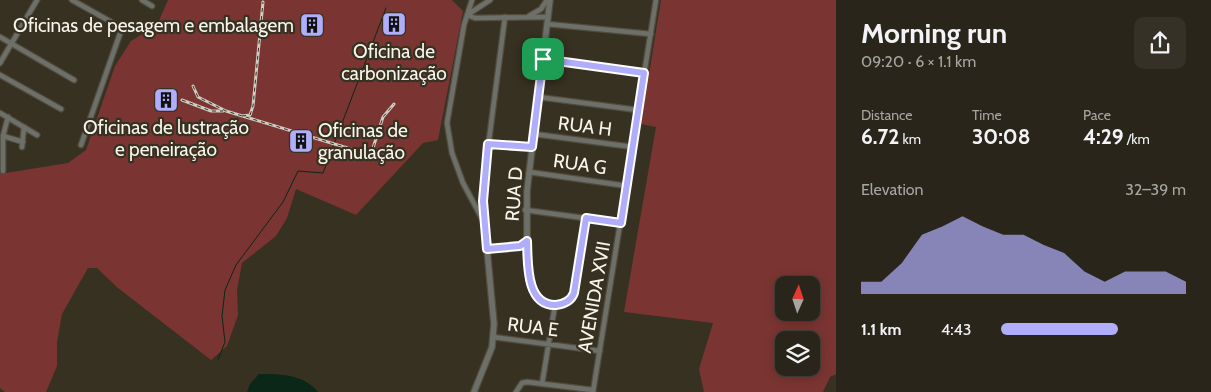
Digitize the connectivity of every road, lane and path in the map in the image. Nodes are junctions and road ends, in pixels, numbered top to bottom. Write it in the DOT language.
graph roads {
  1 [pos="37,0"];
  2 [pos="72,0"];
  3 [pos="142,0"];
  4 [pos="472,0"];
  5 [pos="490,0"];
  6 [pos="548,0"];
  7 [pos="648,0"];
  8 [pos="656,0"];
  9 [pos="152,6"];
  10 [pos="467,15"];
  11 [pos="548,16"];
  12 [pos="505,17"];
  13 [pos="525,17"];
  14 [pos="547,24"];
  15 [pos="651,34"];
  16 [pos="0,37"];
  17 [pos="12,43"];
  18 [pos="543,59"];
  19 [pos="0,63"];
  20 [pos="644,73"];
  21 [pos="0,75"];
  22 [pos="74,80"];
  23 [pos="538,97"];
  24 [pos="61,109"];
  25 [pos="638,110"];
  26 [pos="0,113"];
  27 [pos="8,117"];
  28 [pos="24,127"];
  29 [pos="534,134"];
  30 [pos="37,135"];
  31 [pos="2,136"];
  32 [pos="488,144"];
  33 [pos="81,145"];
  34 [pos="532,147"];
  35 [pos="633,147"];
  36 [pos="3,171"];
  37 [pos="529,172"];
  38 [pos="627,186"];
  39 [pos="526,210"];
  40 [pos="586,218"];
  41 [pos="621,223"];
  42 [pos="485,224"];
  43 [pos="527,241"];
  44 [pos="487,249"];
  45 [pos="554,305"];
  46 [pos="493,338"];
  47 [pos="548,344"];
  48 [pos="600,350"];
  49 [pos="542,384"];
  50 [pos="593,391"];
  51 [pos="474,392"];
  52 [pos="516,392"];
  1 -- 17 [label="street"];
  2 -- 33 [label="street"];
  3 -- 9 [label="street"];
  4 -- 10 [label="street"];
  5 -- 10 [label="street"];
  6 -- 11 [label="street, RUA D"];
  6 -- 13 [label="street"];
  7 -- 8 [label="street"];
  8 -- 15 [label="street, AVENIDA XVII"];
  10 -- 12 [label="street"];
  10 -- 42 [label="street"];
  11 -- 13 [label="street"];
  11 -- 14 [label="street, RUA D"];
  12 -- 13 [label="street"];
  12 -- 32 [label="street"];
  14 -- 15 [label="street"];
  14 -- 18 [label="street, RUA D"];
  15 -- 20 [label="street, AVENIDA XVII"];
  16 -- 17 [label="street"];
  17 -- 19 [label="street"];
  17 -- 22 [label="street"];
  18 -- 20 [label="street"];
  18 -- 23 [label="street, RUA D"];
  20 -- 25 [label="street, AVENIDA XVII"];
  21 -- 24 [label="street"];
  23 -- 25 [label="street"];
  23 -- 29 [label="street, RUA D"];
  25 -- 35 [label="street, AVENIDA XVII"];
  26 -- 27 [label="street"];
  27 -- 28 [label="street"];
  27 -- 31 [label="street"];
  28 -- 30 [label="street"];
  28 -- 31 [label="street"];
  29 -- 34 [label="street, RUA D"];
  29 -- 35 [label="street, RUA H"];
  31 -- 36 [label="street"];
  32 -- 34 [label="street"];
  32 -- 42 [label="street"];
  34 -- 37 [label="street, RUA D"];
  35 -- 38 [label="street, AVENIDA XVII"];
  37 -- 38 [label="street, RUA G"];
  37 -- 39 [label="street, RUA D"];
  38 -- 41 [label="street, AVENIDA XVII"];
  39 -- 40 [label="street"];
  39 -- 43 [label="street, RUA D"];
  40 -- 41 [label="street"];
  40 -- 45 [label="street"];
  41 -- 48 [label="street, AVENIDA XVII"];
  42 -- 44 [label="street"];
  43 -- 44 [label="street"];
  43 -- 45 [label="street, RUA D"];
  44 -- 46 [label="street"];
  45 -- 47 [label="street"];
  46 -- 47 [label="street, RUA E"];
  46 -- 51 [label="street"];
  47 -- 48 [label="street, RUA E"];
  47 -- 49 [label="street"];
  48 -- 50 [label="street, AVENIDA XVII"];
  49 -- 50 [label="street"];
  49 -- 52 [label="street"];
}
